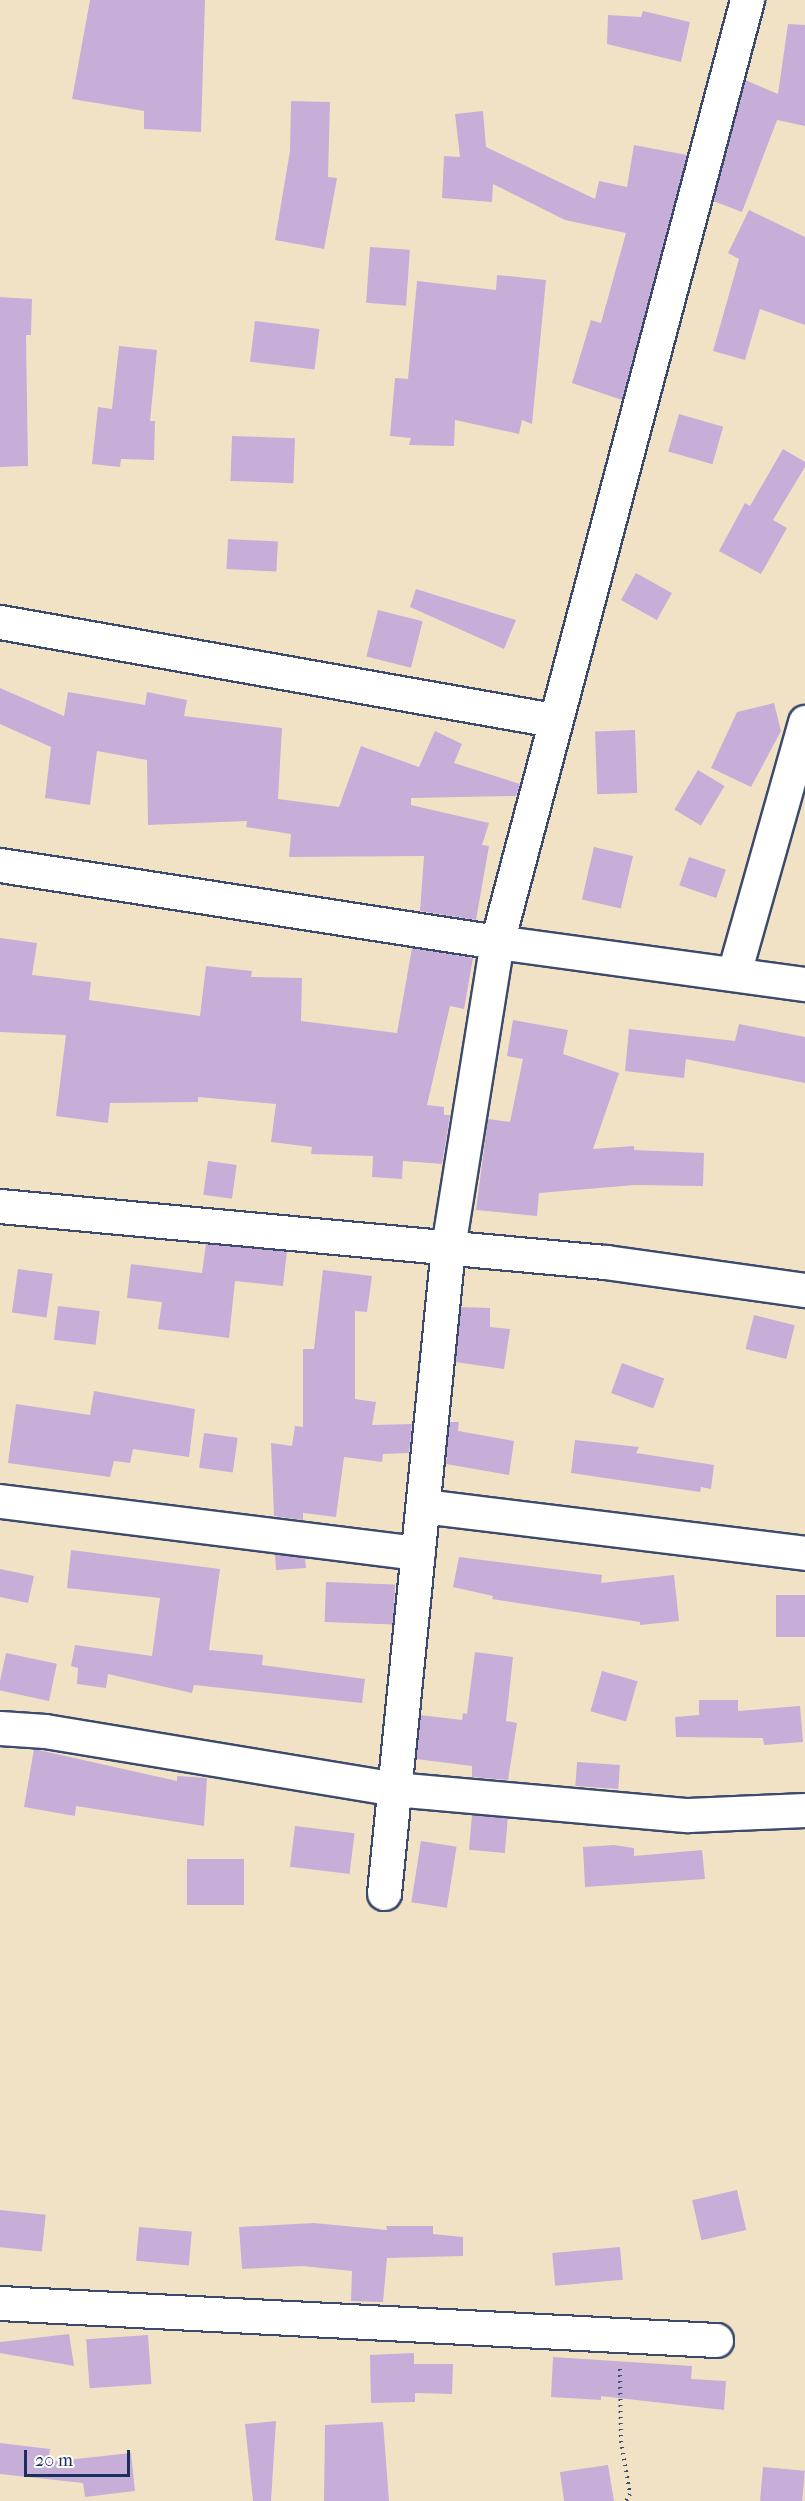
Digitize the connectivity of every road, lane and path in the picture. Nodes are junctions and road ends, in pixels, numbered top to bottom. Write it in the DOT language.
graph roads {
  1 [pos="747,0"];
  2 [pos="0,622"];
  3 [pos="553,720"];
  4 [pos="805,722"];
  5 [pos="0,865"];
  6 [pos="497,942"];
  7 [pos="734,973"];
  8 [pos="805,984"];
  9 [pos="0,1206"];
  10 [pos="448,1247"];
  11 [pos="805,1290"];
  12 [pos="0,1501"];
  13 [pos="423,1506"];
  14 [pos="805,1552"];
  15 [pos="418,1553"];
  16 [pos="0,1728"];
  17 [pos="394,1789"];
  18 [pos="805,1810"];
  19 [pos="384,1893"];
  20 [pos="0,2302"];
  21 [pos="619,2335"];
  22 [pos="716,2340"];
  23 [pos="626,2501"];
  1 -- 3 [label="street"];
  2 -- 3 [label="street"];
  3 -- 6 [label="street"];
  4 -- 7 [label="street"];
  5 -- 6 [label="street"];
  6 -- 7 [label="street"];
  6 -- 10 [label="street"];
  7 -- 8 [label="street"];
  9 -- 10 [label="street"];
  10 -- 11 [label="street"];
  10 -- 13 [label="street"];
  12 -- 15 [label="street"];
  13 -- 14 [label="street"];
  13 -- 15 [label="street"];
  15 -- 17 [label="street"];
  16 -- 17 [label="street"];
  17 -- 18 [label="street"];
  17 -- 19 [label="street"];
  20 -- 21 [label="street"];
  21 -- 22 [label="street"];
  21 -- 23 [label="path"];
}
